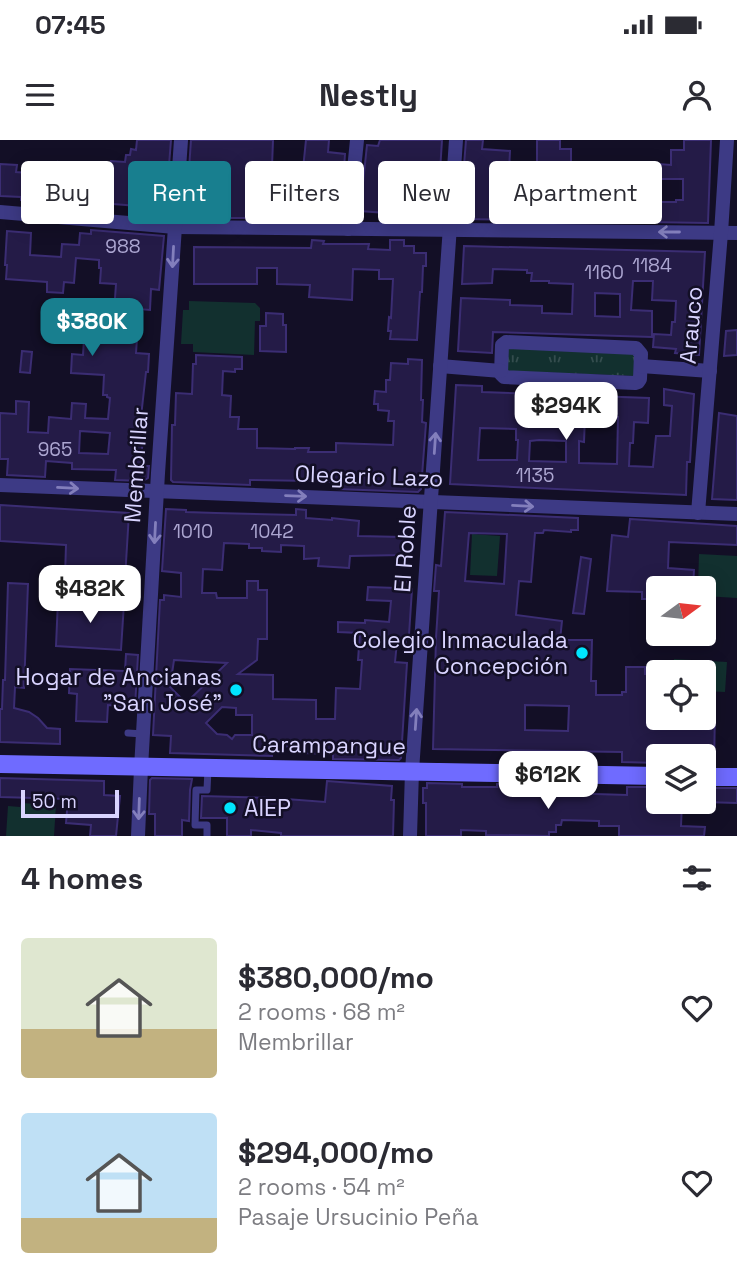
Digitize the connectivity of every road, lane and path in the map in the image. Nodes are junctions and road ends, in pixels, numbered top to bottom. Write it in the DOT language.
graph roads {
  1 [pos="181,140"];
  2 [pos="357,140"];
  3 [pos="456,140"];
  4 [pos="727,140"];
  5 [pos="0,212"];
  6 [pos="175,227"];
  7 [pos="348,229"];
  8 [pos="450,231"];
  9 [pos="721,233"];
  10 [pos="737,233"];
  11 [pos="440,366"];
  12 [pos="641,366"];
  13 [pos="501,370"];
  14 [pos="710,371"];
  15 [pos="0,485"];
  16 [pos="157,492"];
  17 [pos="431,501"];
  18 [pos="698,513"];
  19 [pos="737,514"];
  20 [pos="0,764"];
  21 [pos="141,768"];
  22 [pos="208,768"];
  23 [pos="412,771"];
  24 [pos="646,776"];
  25 [pos="716,776"];
  26 [pos="737,777"];
  27 [pos="138,836"];
  28 [pos="207,836"];
  29 [pos="410,836"];
  1 -- 6 [label="street, Membrillar"];
  2 -- 7 [label="street"];
  3 -- 8 [label="street, El Roble"];
  4 -- 9 [label="street, Arauco"];
  5 -- 6 [label="street"];
  6 -- 7 [label="street"];
  6 -- 16 [label="street, Membrillar, one-way"];
  7 -- 8 [label="street"];
  9 -- 8 [label="street, one-way"];
  8 -- 11 [label="street, El Roble"];
  9 -- 10 [label="street"];
  9 -- 14 [label="street, Arauco"];
  11 -- 13 [label="street"];
  17 -- 11 [label="street, El Roble, one-way"];
  12 -- 13 [label="street"];
  12 -- 13 [label="street"];
  12 -- 14 [label="street"];
  14 -- 18 [label="street, Arauco"];
  15 -- 16 [label="street, Olegario Lazo, one-way"];
  16 -- 17 [label="street, Olegario Lazo, one-way"];
  16 -- 21 [label="street, Membrillar, one-way"];
  17 -- 18 [label="street, Olegario Lazo, one-way"];
  23 -- 17 [label="street, El Roble, one-way"];
  18 -- 19 [label="street, Olegario Lazo"];
  20 -- 21 [label="street, Carampangue"];
  21 -- 22 [label="street, Carampangue"];
  21 -- 27 [label="street, Membrillar, one-way"];
  22 -- 23 [label="street, Carampangue"];
  22 -- 28 [label="lane"];
  23 -- 24 [label="street, Carampangue"];
  23 -- 29 [label="street, El Roble"];
  25 -- 26 [label="street"];
}
